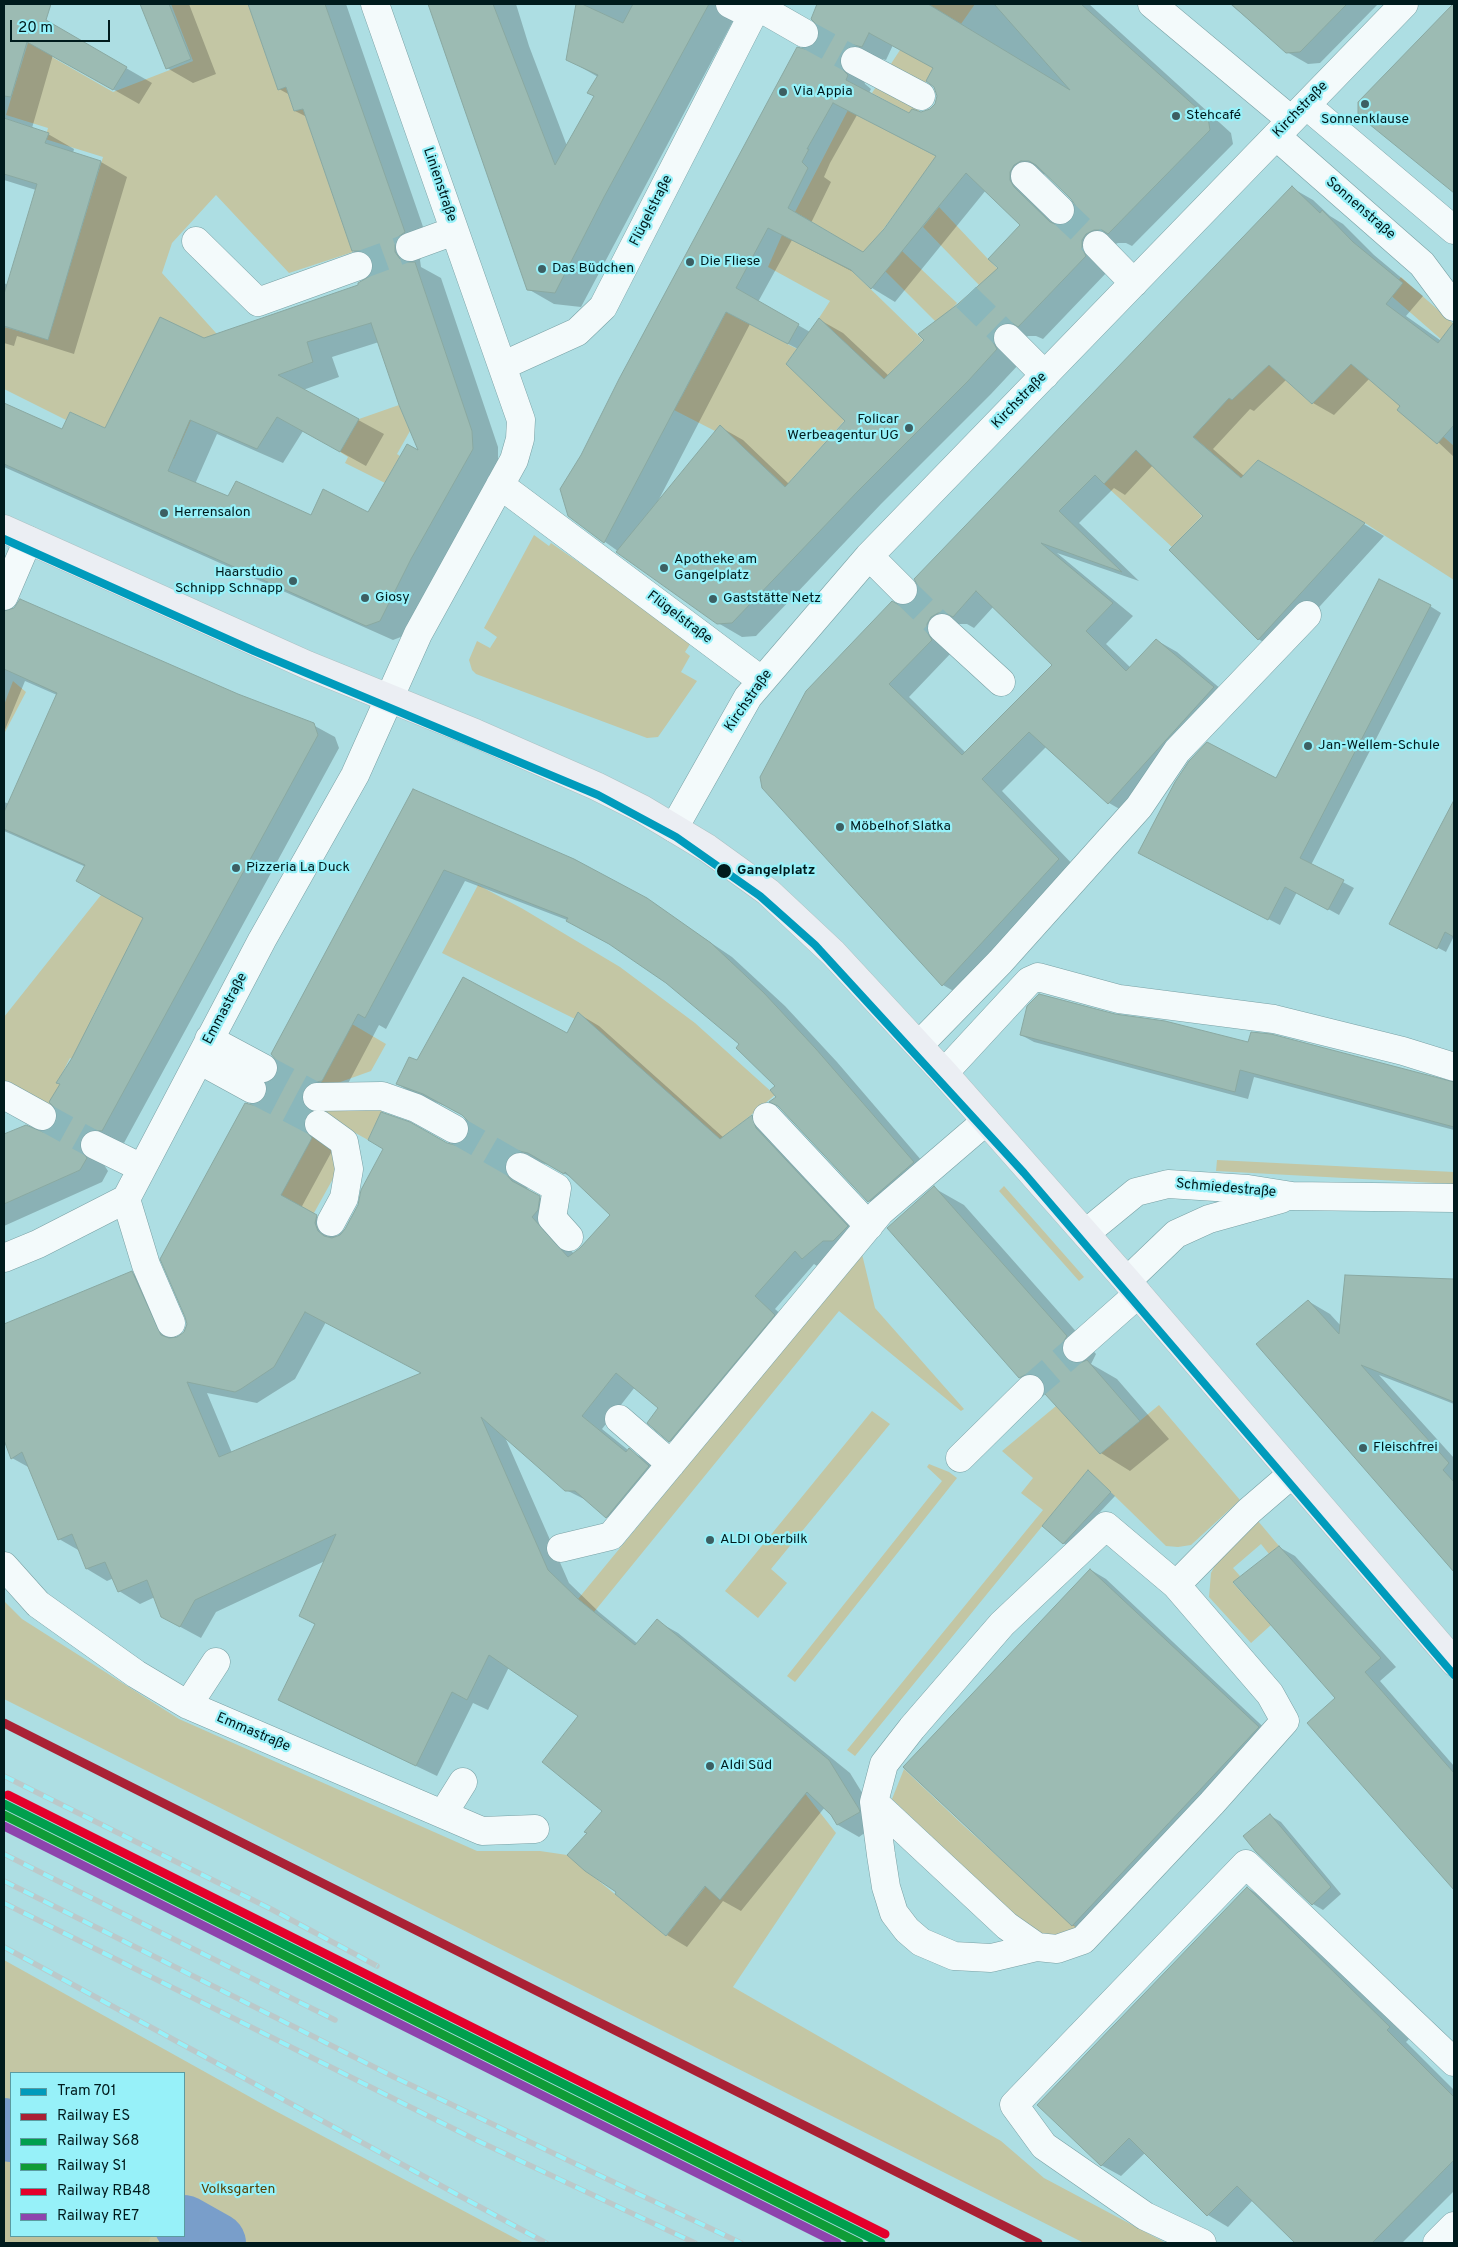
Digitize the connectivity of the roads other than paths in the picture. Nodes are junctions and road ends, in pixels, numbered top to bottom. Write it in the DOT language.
graph roads {
  1 [pos="375,4"];
  2 [pos="1152,4"];
  3 [pos="1404,4"];
  4 [pos="749,7"];
  5 [pos="804,33"];
  6 [pos="855,61"];
  7 [pos="921,96"];
  8 [pos="1291,120"];
  9 [pos="1024,176"];
  10 [pos="1060,210"];
  11 [pos="1454,230"];
  12 [pos="454,231"];
  13 [pos="196,241"];
  14 [pos="1096,245"];
  15 [pos="410,247"];
  16 [pos="358,266"];
  17 [pos="1134,283"];
  18 [pos="1450,287"];
  19 [pos="1008,338"];
  20 [pos="502,366"];
  21 [pos="1045,375"];
  22 [pos="500,485"];
  23 [pos="4,529"];
  24 [pos="28,540"];
  25 [pos="869,556"];
  26 [pos="903,590"];
  27 [pos="4,596"];
  28 [pos="1307,615"];
  29 [pos="942,628"];
  30 [pos="761,680"];
  31 [pos="1001,682"];
  32 [pos="389,698"];
  33 [pos="674,828"];
  34 [pos="919,1045"];
  35 [pos="204,1050"];
  36 [pos="1454,1067"];
  37 [pos="944,1073"];
  38 [pos="258,1078"];
  39 [pos="4,1095"];
  40 [pos="317,1096"];
  41 [pos="42,1116"];
  42 [pos="767,1117"];
  43 [pos="986,1121"];
  44 [pos="319,1124"];
  45 [pos="454,1128"];
  46 [pos="95,1145"];
  47 [pos="520,1167"];
  48 [pos="142,1168"];
  49 [pos="1292,1196"];
  50 [pos="1454,1198"];
  51 [pos="126,1199"];
  52 [pos="331,1222"];
  53 [pos="869,1226"];
  54 [pos="1086,1233"];
  55 [pos="569,1238"];
  56 [pos="4,1258"];
  57 [pos="1133,1288"];
  58 [pos="170,1323"];
  59 [pos="1077,1348"];
  60 [pos="1030,1389"];
  61 [pos="618,1419"];
  62 [pos="960,1458"];
  63 [pos="671,1464"];
  64 [pos="1292,1474"];
  65 [pos="561,1548"];
  66 [pos="4,1566"];
  67 [pos="1176,1585"];
  68 [pos="216,1662"];
  69 [pos="1454,1662"];
  70 [pos="188,1705"];
  71 [pos="463,1782"];
  72 [pos="874,1802"];
  73 [pos="443,1814"];
  74 [pos="535,1829"];
  75 [pos="1037,1947"];
  76 [pos="1454,2062"];
  77 [pos="1454,2226"];
  78 [pos="1202,2243"];
  79 [pos="1437,2243"];
  1 -- 12 [label="street, Linienstraße"];
  2 -- 8 [label="street, Sonnenstraße"];
  3 -- 8 [label="street, Kirchstraße"];
  4 -- 5 [label="street"];
  4 -- 20 [label="street, Flügelstraße"];
  6 -- 7 [label="street"];
  8 -- 11 [label="street, Sonnenstraße"];
  8 -- 17 [label="street, Kirchstraße"];
  8 -- 18 [label="street, Sonnenstraße"];
  9 -- 10 [label="street"];
  12 -- 15 [label="street"];
  12 -- 20 [label="street, Linienstraße"];
  13 -- 16 [label="street"];
  14 -- 17 [label="street"];
  17 -- 21 [label="street, Kirchstraße"];
  19 -- 21 [label="street"];
  20 -- 22 [label="street"];
  21 -- 25 [label="street, Kirchstraße"];
  22 -- 30 [label="street, Flügelstraße"];
  22 -- 32 [label="street"];
  23 -- 24 [label="main road"];
  24 -- 27 [label="street"];
  24 -- 32 [label="main road"];
  25 -- 26 [label="street"];
  25 -- 30 [label="street, Kirchstraße"];
  28 -- 34 [label="street"];
  29 -- 31 [label="street"];
  30 -- 33 [label="street, Kirchstraße"];
  32 -- 33 [label="main road"];
  32 -- 35 [label="street, Emmastraße"];
  33 -- 34 [label="main road"];
  34 -- 37 [label="main road"];
  35 -- 38 [label="street"];
  35 -- 48 [label="street, Emmastraße"];
  36 -- 37 [label="street"];
  37 -- 43 [label="main road"];
  39 -- 41 [label="street"];
  40 -- 45 [label="street"];
  42 -- 53 [label="street"];
  43 -- 53 [label="street"];
  43 -- 54 [label="main road"];
  44 -- 52 [label="street"];
  46 -- 48 [label="street"];
  47 -- 55 [label="street"];
  48 -- 51 [label="street, Emmastraße"];
  49 -- 50 [label="street, Schmiedestraße"];
  49 -- 54 [label="street, Schmiedestraße"];
  49 -- 57 [label="street, Schmiedestraße"];
  51 -- 56 [label="street"];
  51 -- 58 [label="street"];
  53 -- 63 [label="street"];
  54 -- 57 [label="main road"];
  57 -- 59 [label="street, Schmiedestraße"];
  57 -- 64 [label="main road"];
  60 -- 62 [label="street"];
  61 -- 63 [label="street"];
  63 -- 65 [label="street"];
  64 -- 67 [label="street"];
  64 -- 69 [label="main road"];
  66 -- 70 [label="street, Emmastraße"];
  67 -- 72 [label="street"];
  67 -- 75 [label="street"];
  68 -- 70 [label="street"];
  70 -- 73 [label="street, Emmastraße"];
  71 -- 73 [label="street"];
  72 -- 75 [label="street"];
  72 -- 75 [label="street"];
  73 -- 74 [label="street, Emmastraße"];
  76 -- 78 [label="street"];
  77 -- 79 [label="street"];
}
